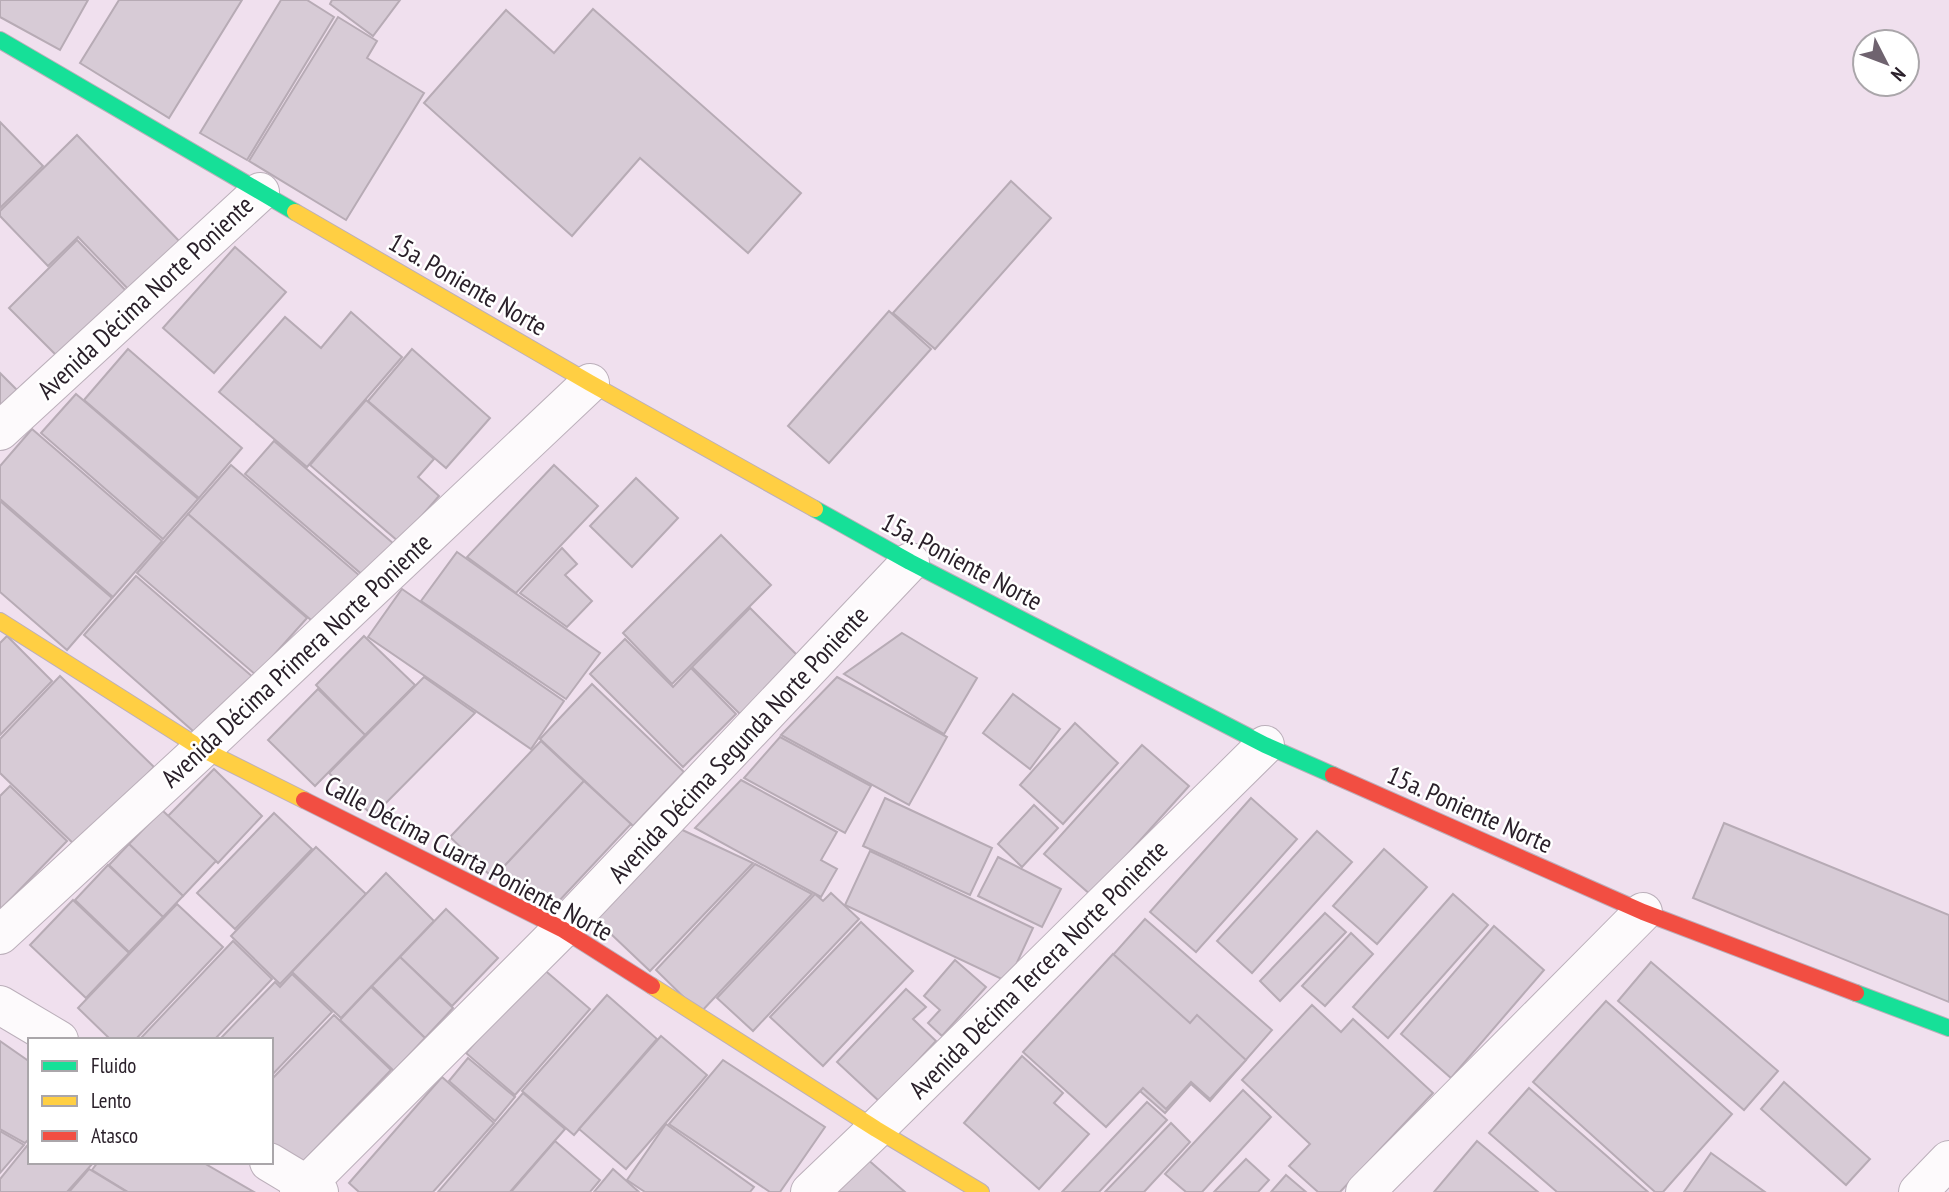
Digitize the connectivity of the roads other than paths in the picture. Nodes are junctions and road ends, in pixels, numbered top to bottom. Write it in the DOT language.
graph roads {
  1 [pos="0,40"];
  2 [pos="260,192"];
  3 [pos="590,383"];
  4 [pos="0,431"];
  5 [pos="910,562"];
  6 [pos="0,621"];
  7 [pos="1265,745"];
  8 [pos="202,749"];
  9 [pos="1643,912"];
  10 [pos="562,929"];
  11 [pos="0,935"];
  12 [pos="0,1005"];
  13 [pos="1949,1028"];
  14 [pos="57,1038"];
  15 [pos="876,1129"];
  16 [pos="1949,1160"];
  17 [pos="272,1164"];
  18 [pos="308,1189"];
  19 [pos="810,1192"];
  20 [pos="981,1192"];
  21 [pos="1365,1192"];
  22 [pos="1918,1192"];
  1 -- 2 [label="street, 15a. Poniente Norte"];
  2 -- 3 [label="street, 15a. Poniente Norte"];
  2 -- 4 [label="street, Avenida Décima Norte Poniente"];
  3 -- 5 [label="street, 15a. Poniente Norte"];
  3 -- 8 [label="street, Avenida Décima Primera Norte Poniente"];
  5 -- 7 [label="street, 15a. Poniente Norte"];
  5 -- 10 [label="street, Avenida Décima Segunda Norte Poniente"];
  6 -- 8 [label="street, Calle Décima Cuarta Poniente Norte"];
  7 -- 9 [label="street, 15a. Poniente Norte"];
  7 -- 15 [label="street, Avenida Décima Tercera Norte Poniente"];
  8 -- 10 [label="street, Calle Décima Cuarta Poniente Norte"];
  8 -- 11 [label="street, Avenida Décima Primera Norte Poniente"];
  9 -- 13 [label="street, 15a. Poniente Norte"];
  9 -- 21 [label="street"];
  10 -- 15 [label="street, Calle Décima Cuarta Poniente Norte"];
  10 -- 18 [label="street, Avenida Décima Segunda Norte Poniente"];
  12 -- 14 [label="street"];
  15 -- 19 [label="street, Avenida Décima Tercera Norte Poniente"];
  15 -- 20 [label="street, Calle Décima Cuarta Poniente Norte"];
  16 -- 22 [label="street"];
  17 -- 18 [label="street"];
}
